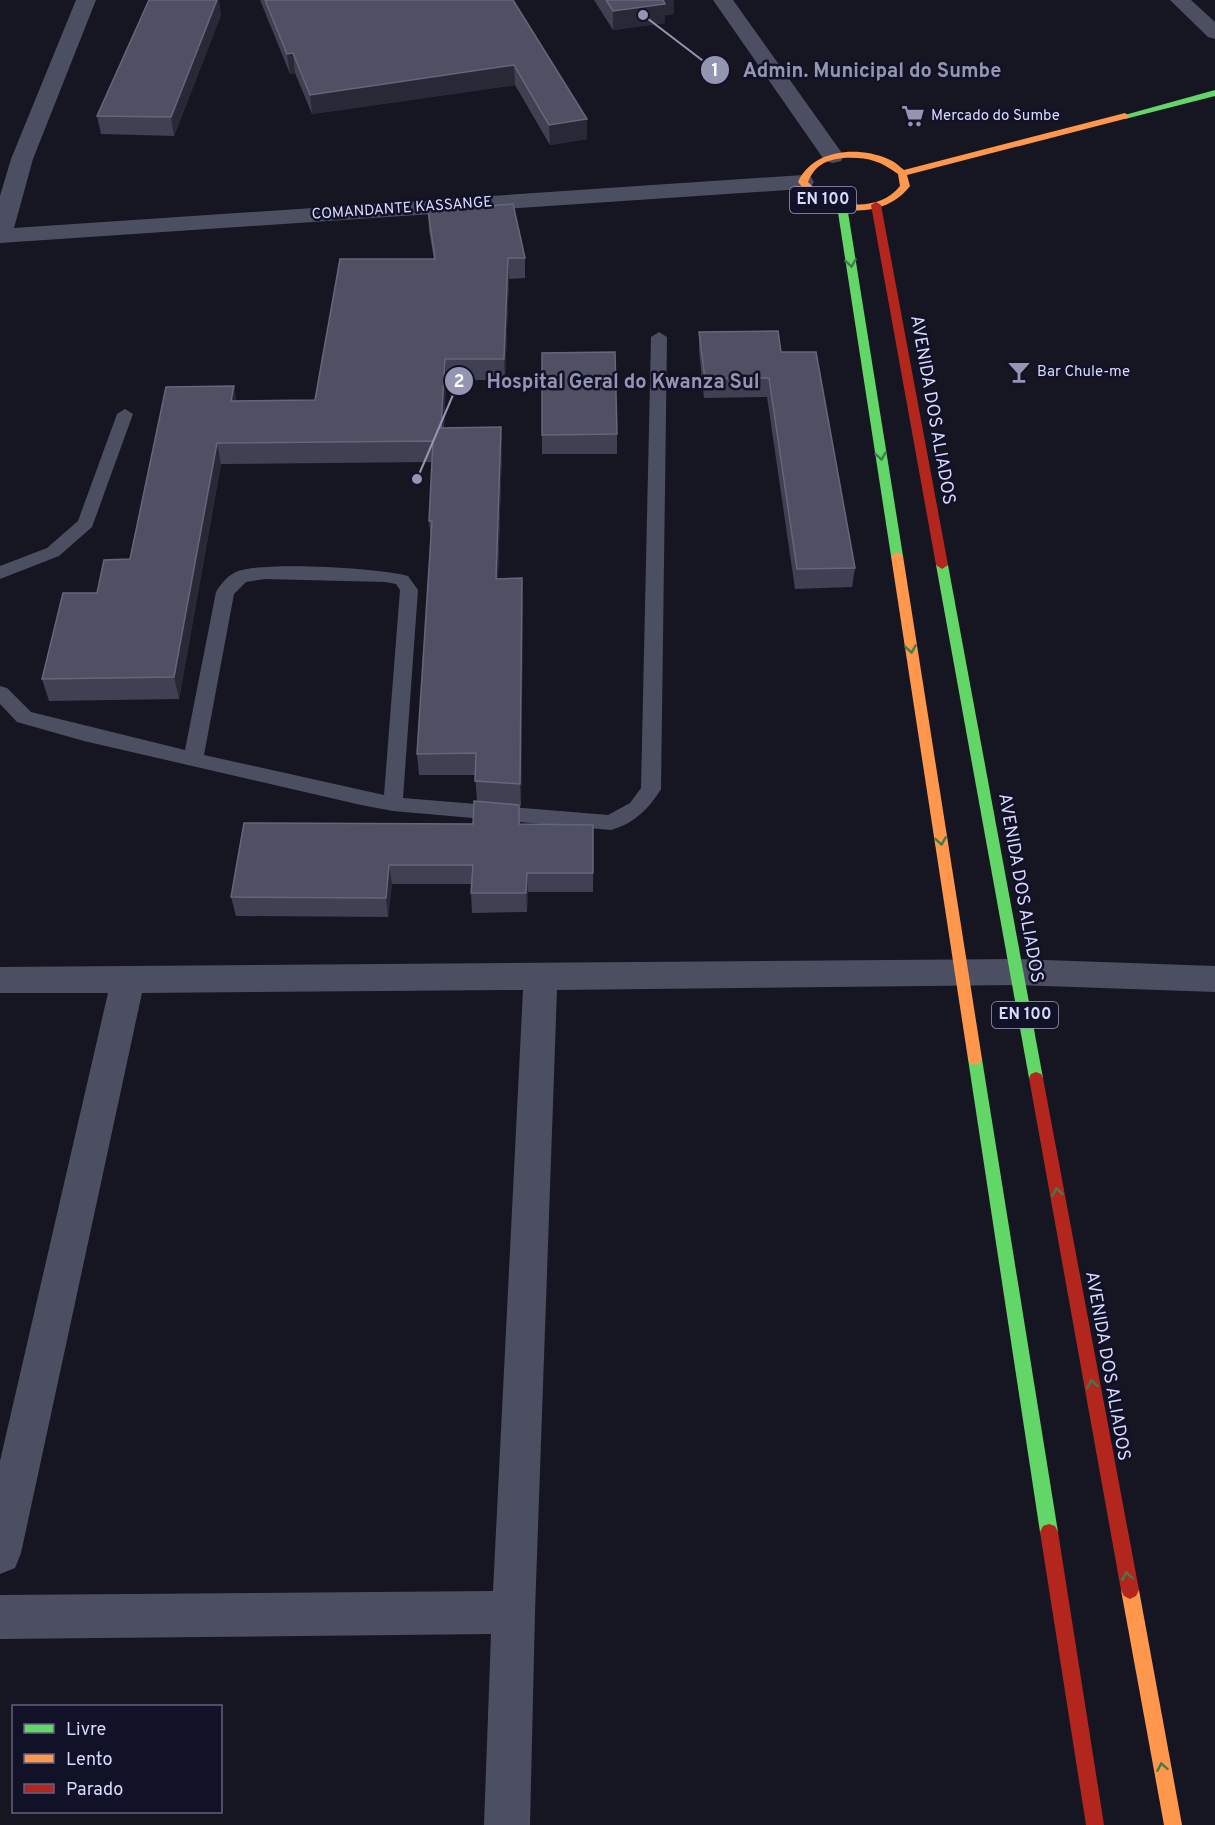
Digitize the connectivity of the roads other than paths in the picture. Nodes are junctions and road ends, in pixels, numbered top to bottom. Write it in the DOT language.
graph roads {
  1 [pos="86,0"];
  2 [pos="723,0"];
  3 [pos="1180,0"];
  4 [pos="1215,33"];
  5 [pos="1215,93"];
  6 [pos="833,156"];
  7 [pos="11,159"];
  8 [pos="902,173"];
  9 [pos="803,182"];
  10 [pos="876,205"];
  11 [pos="842,206"];
  12 [pos="0,236"];
  13 [pos="659,337"];
  14 [pos="125,414"];
  15 [pos="0,573"];
  16 [pos="0,693"];
  17 [pos="193,760"];
  18 [pos="393,804"];
  19 [pos="1017,972"];
  20 [pos="962,974"];
  21 [pos="542,977"];
  22 [pos="128,979"];
  23 [pos="1215,979"];
  24 [pos="0,980"];
  25 [pos="0,1553"];
  26 [pos="513,1612"];
  27 [pos="0,1617"];
  28 [pos="507,1825"];
  29 [pos="1095,1825"];
  30 [pos="1173,1825"];
  1 -- 7 [label="street"];
  2 -- 6 [label="street"];
  3 -- 4 [label="street"];
  5 -- 8 [label="main road"];
  6 -- 8 [label="main road, EN 100"];
  6 -- 9 [label="main road, EN 100"];
  7 -- 12 [label="street"];
  8 -- 10 [label="main road, EN 100"];
  9 -- 11 [label="main road, EN 100"];
  9 -- 12 [label="street, COMANDANTE KASSANGE"];
  10 -- 11 [label="main road, EN 100"];
  10 -- 19 [label="main road, AVENIDA DOS ALIADOS / EN 100"];
  11 -- 20 [label="main road, EN 100, one-way"];
  13 -- 18 [label="lane"];
  14 -- 15 [label="lane"];
  16 -- 17 [label="lane"];
  17 -- 18 [label="lane"];
  17 -- 18 [label="lane"];
  19 -- 20 [label="street"];
  19 -- 23 [label="street"];
  30 -- 19 [label="main road, AVENIDA DOS ALIADOS / EN 100, one-way"];
  20 -- 21 [label="street"];
  20 -- 29 [label="main road, EN 100"];
  21 -- 22 [label="street"];
  21 -- 26 [label="street"];
  22 -- 24 [label="street"];
  22 -- 25 [label="street"];
  26 -- 27 [label="street"];
  26 -- 28 [label="street"];
}
